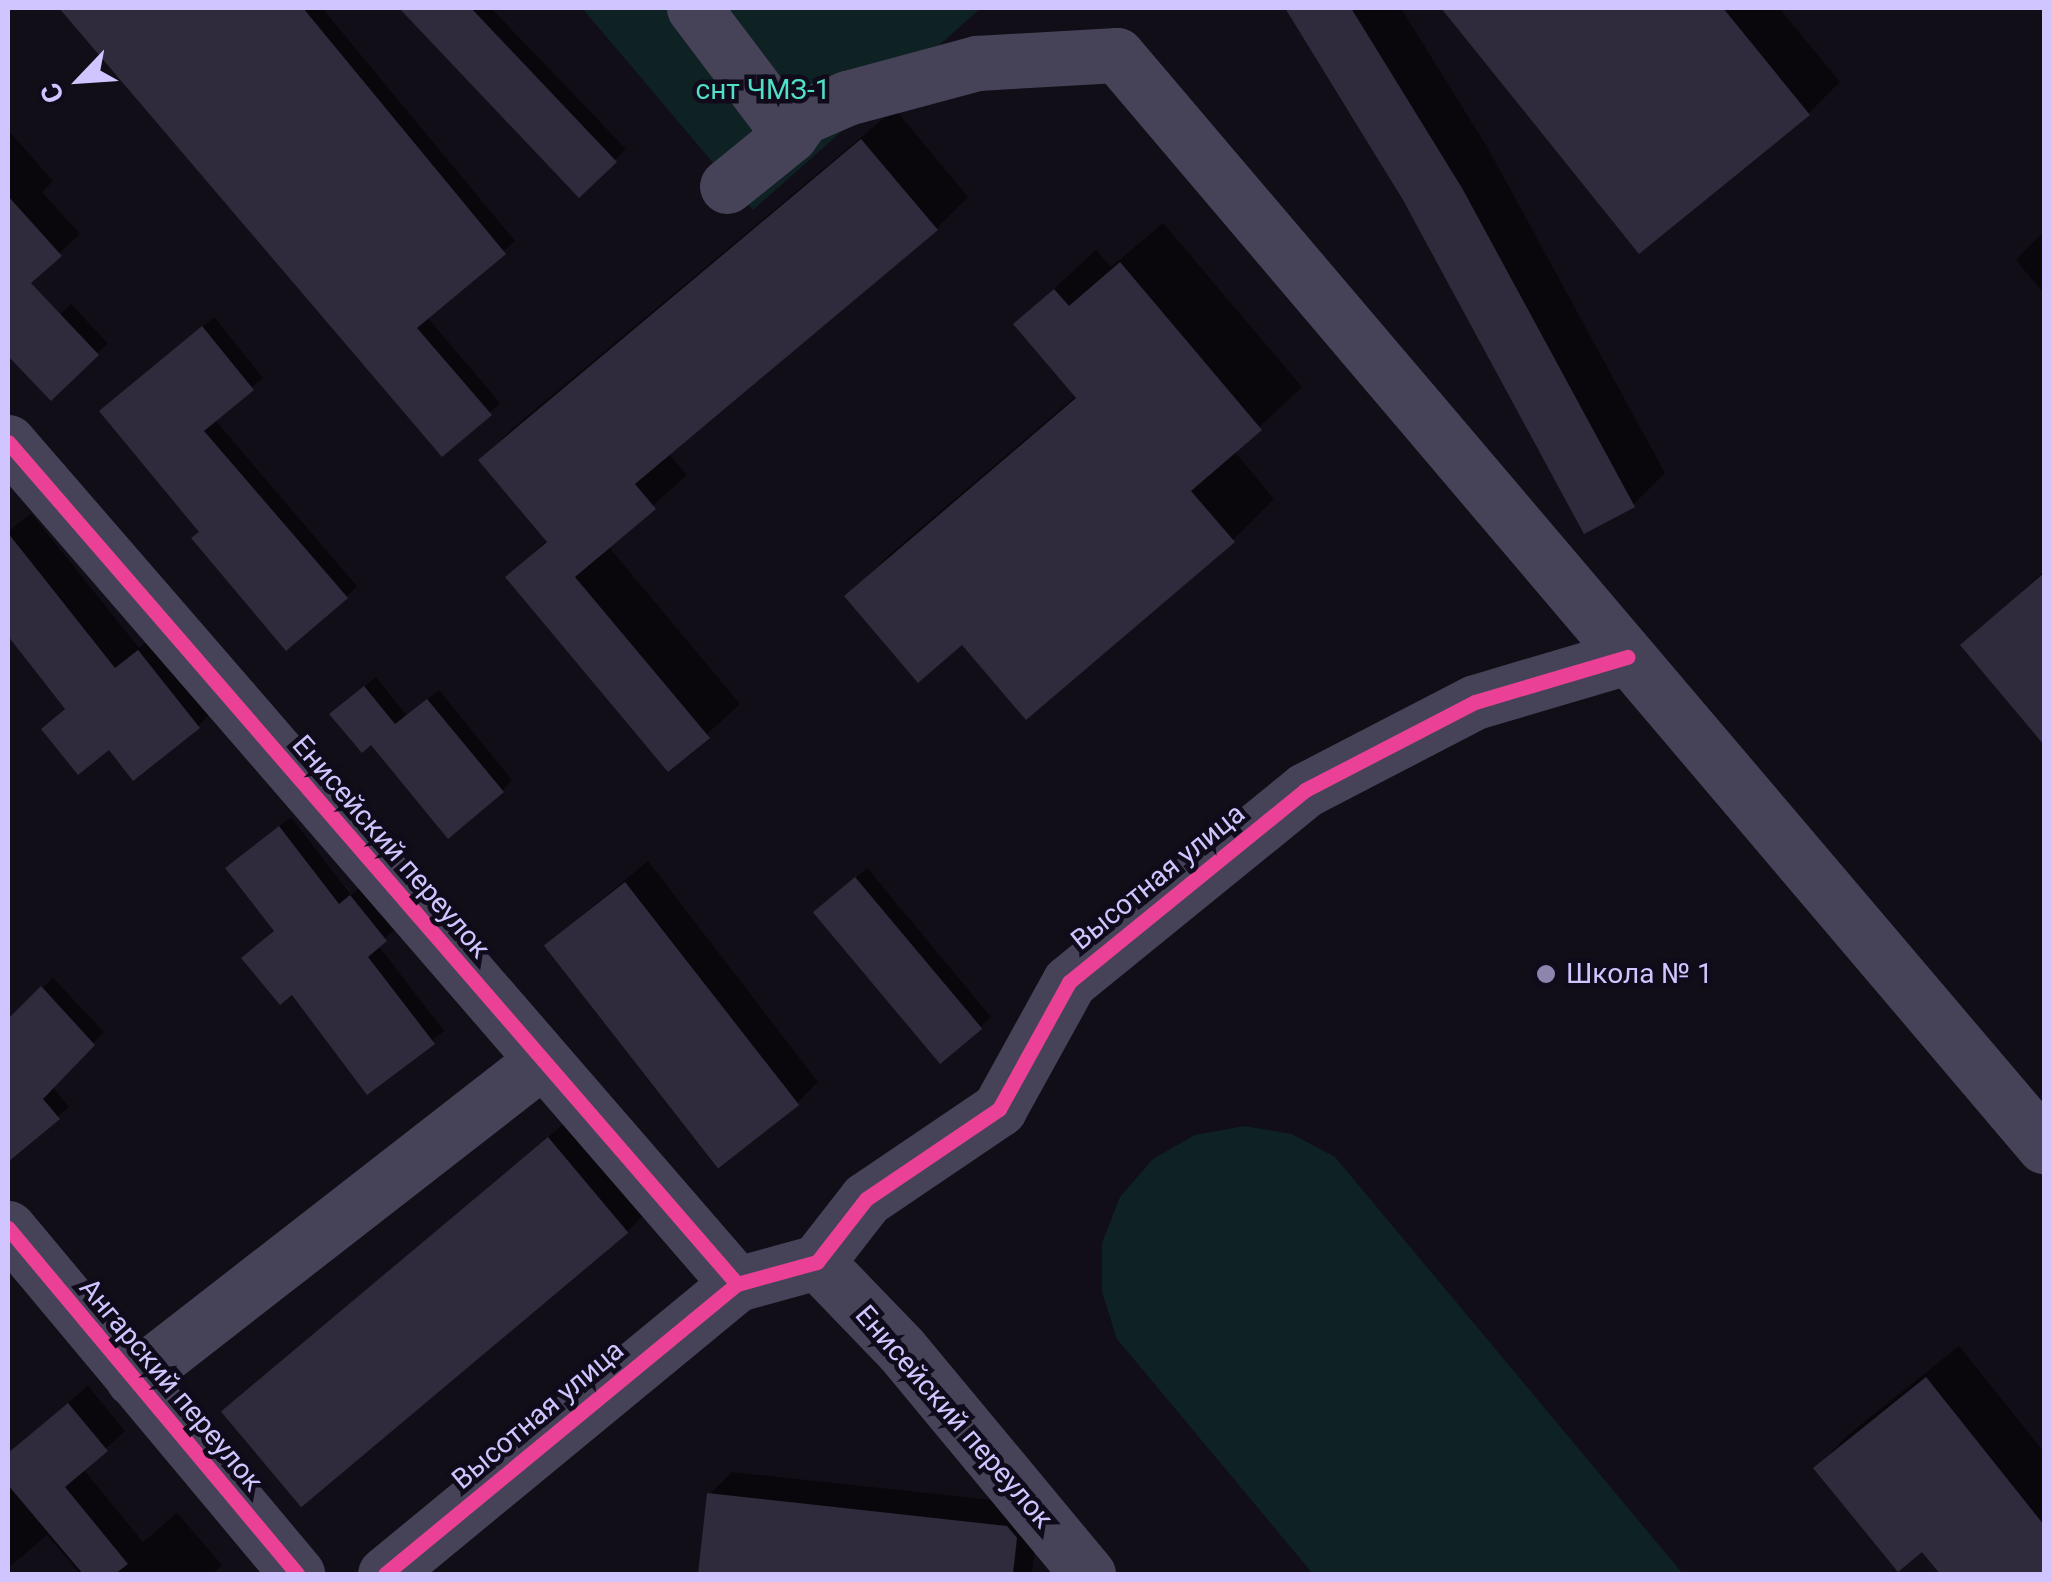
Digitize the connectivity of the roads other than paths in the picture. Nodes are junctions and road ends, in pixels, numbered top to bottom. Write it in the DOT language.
graph roads {
  1 [pos="694,8"];
  2 [pos="790,135"];
  3 [pos="727,186"];
  4 [pos="8,442"];
  5 [pos="1627,657"];
  6 [pos="542,1060"];
  7 [pos="2044,1146"];
  8 [pos="8,1228"];
  9 [pos="817,1262"];
  10 [pos="737,1284"];
  11 [pos="133,1378"];
  12 [pos="297,1574"];
  13 [pos="385,1574"];
  14 [pos="1088,1574"];
  1 -- 2 [label="street"];
  2 -- 3 [label="street"];
  2 -- 5 [label="street"];
  4 -- 6 [label="street, Енисейский переулок"];
  5 -- 7 [label="street"];
  5 -- 9 [label="street, Высотная улица"];
  6 -- 10 [label="street, Енисейский переулок"];
  6 -- 11 [label="street"];
  8 -- 11 [label="street, Ангарский переулок"];
  9 -- 10 [label="street, Высотная улица"];
  9 -- 14 [label="street, Енисейский переулок"];
  10 -- 13 [label="street, Высотная улица"];
  11 -- 12 [label="street, Ангарский переулок"];
}
